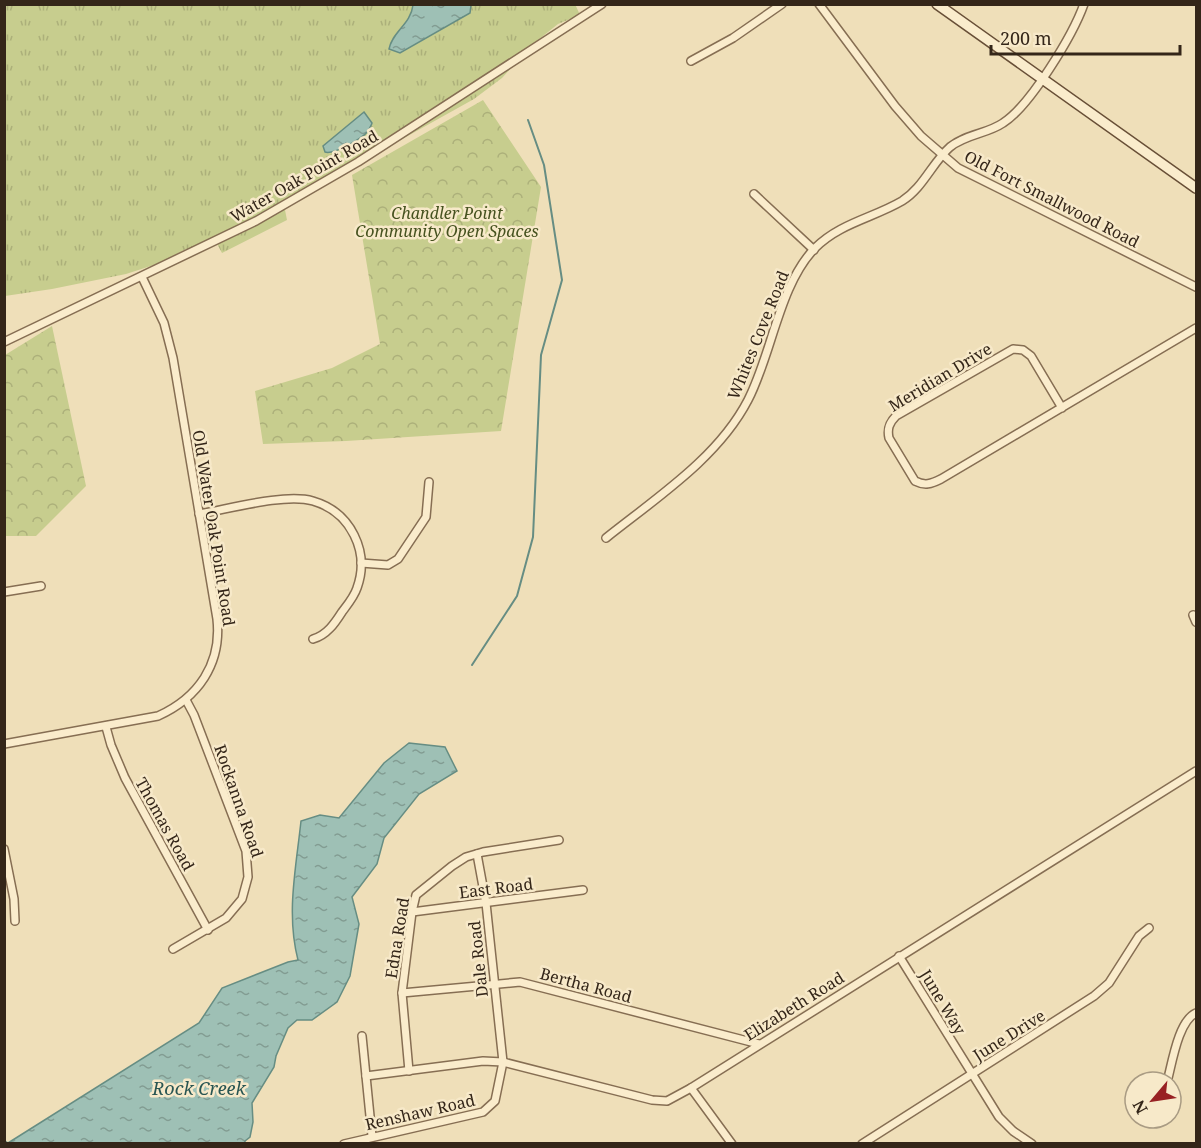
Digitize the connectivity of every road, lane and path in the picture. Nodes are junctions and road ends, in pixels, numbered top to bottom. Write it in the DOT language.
graph roads {
  1 [pos="602,4"];
  2 [pos="782,4"];
  3 [pos="819,4"];
  4 [pos="937,4"];
  5 [pos="1084,4"];
  6 [pos="691,61"];
  7 [pos="1042,78"];
  8 [pos="941,156"];
  9 [pos="1197,188"];
  10 [pos="754,194"];
  11 [pos="814,250"];
  12 [pos="142,277"];
  13 [pos="1197,287"];
  14 [pos="1197,328"];
  15 [pos="4,342"];
  16 [pos="1062,408"];
  17 [pos="429,482"];
  18 [pos="199,514"];
  19 [pos="606,538"];
  20 [pos="361,563"];
  21 [pos="41,586"];
  22 [pos="4,592"];
  23 [pos="313,639"];
  24 [pos="186,700"];
  25 [pos="106,727"];
  26 [pos="4,744"];
  27 [pos="1197,771"];
  28 [pos="559,840"];
  29 [pos="4,849"];
  30 [pos="477,854"];
  31 [pos="584,890"];
  32 [pos="486,903"];
  33 [pos="412,912"];
  34 [pos="15,921"];
  35 [pos="1149,928"];
  36 [pos="208,930"];
  37 [pos="173,949"];
  38 [pos="899,957"];
  39 [pos="495,983"];
  40 [pos="402,993"];
  41 [pos="1197,1013"];
  42 [pos="362,1036"];
  43 [pos="759,1044"];
  44 [pos="503,1062"];
  45 [pos="1170,1070"];
  46 [pos="409,1071"];
  47 [pos="972,1074"];
  48 [pos="366,1076"];
  49 [pos="691,1088"];
  50 [pos="372,1136"];
  51 [pos="344,1143"];
  52 [pos="732,1143"];
  53 [pos="862,1143"];
  54 [pos="1032,1143"];
  1 -- 12 [label="street, Water Oak Point Road"];
  2 -- 6 [label="street"];
  3 -- 8 [label="street, Old Fort Smallwood Road"];
  4 -- 7 [label="main road"];
  5 -- 7 [label="street, Whites Cove Road"];
  7 -- 8 [label="street, Whites Cove Road"];
  7 -- 9 [label="main road"];
  8 -- 11 [label="street, Whites Cove Road"];
  8 -- 13 [label="street, Old Fort Smallwood Road"];
  10 -- 11 [label="street"];
  11 -- 19 [label="street, Whites Cove Road"];
  12 -- 15 [label="street, Water Oak Point Road"];
  12 -- 18 [label="street, Old Water Oak Point Road"];
  14 -- 16 [label="street, Meridian Drive"];
  16 -- 16 [label="street, Meridian Drive"];
  17 -- 20 [label="street"];
  18 -- 20 [label="street"];
  18 -- 24 [label="street, Old Water Oak Point Road"];
  20 -- 23 [label="street"];
  21 -- 22 [label="street"];
  24 -- 25 [label="street, Old Water Oak Point Road"];
  24 -- 36 [label="street, Rockanna Road"];
  25 -- 26 [label="street, Old Water Oak Point Road"];
  25 -- 36 [label="street, Thomas Road"];
  27 -- 38 [label="street, Elizabeth Road"];
  28 -- 30 [label="street, Edna Road"];
  29 -- 34 [label="street"];
  30 -- 32 [label="street, Dale Road"];
  30 -- 33 [label="street, Edna Road"];
  31 -- 32 [label="street, East Road"];
  32 -- 33 [label="street, East Road"];
  32 -- 39 [label="street, Dale Road"];
  33 -- 40 [label="street, Edna Road"];
  35 -- 47 [label="street, June Drive"];
  36 -- 37 [label="street, Rockanna Road"];
  38 -- 43 [label="street, Elizabeth Road"];
  38 -- 47 [label="street, June Way"];
  39 -- 40 [label="street, Bertha Road"];
  39 -- 43 [label="street, Bertha Road"];
  39 -- 44 [label="street, Dale Road"];
  40 -- 46 [label="street, Edna Road"];
  41 -- 45 [label="street"];
  42 -- 48 [label="street"];
  43 -- 49 [label="street, Elizabeth Road"];
  44 -- 46 [label="street, Elizabeth Road"];
  44 -- 49 [label="street, Elizabeth Road"];
  44 -- 50 [label="street, Renshaw Road"];
  46 -- 48 [label="street, Elizabeth Road"];
  47 -- 53 [label="street, June Drive"];
  47 -- 54 [label="street, June Way"];
  48 -- 50 [label="street"];
  49 -- 52 [label="street"];
  50 -- 51 [label="street, Renshaw Road"];
}
